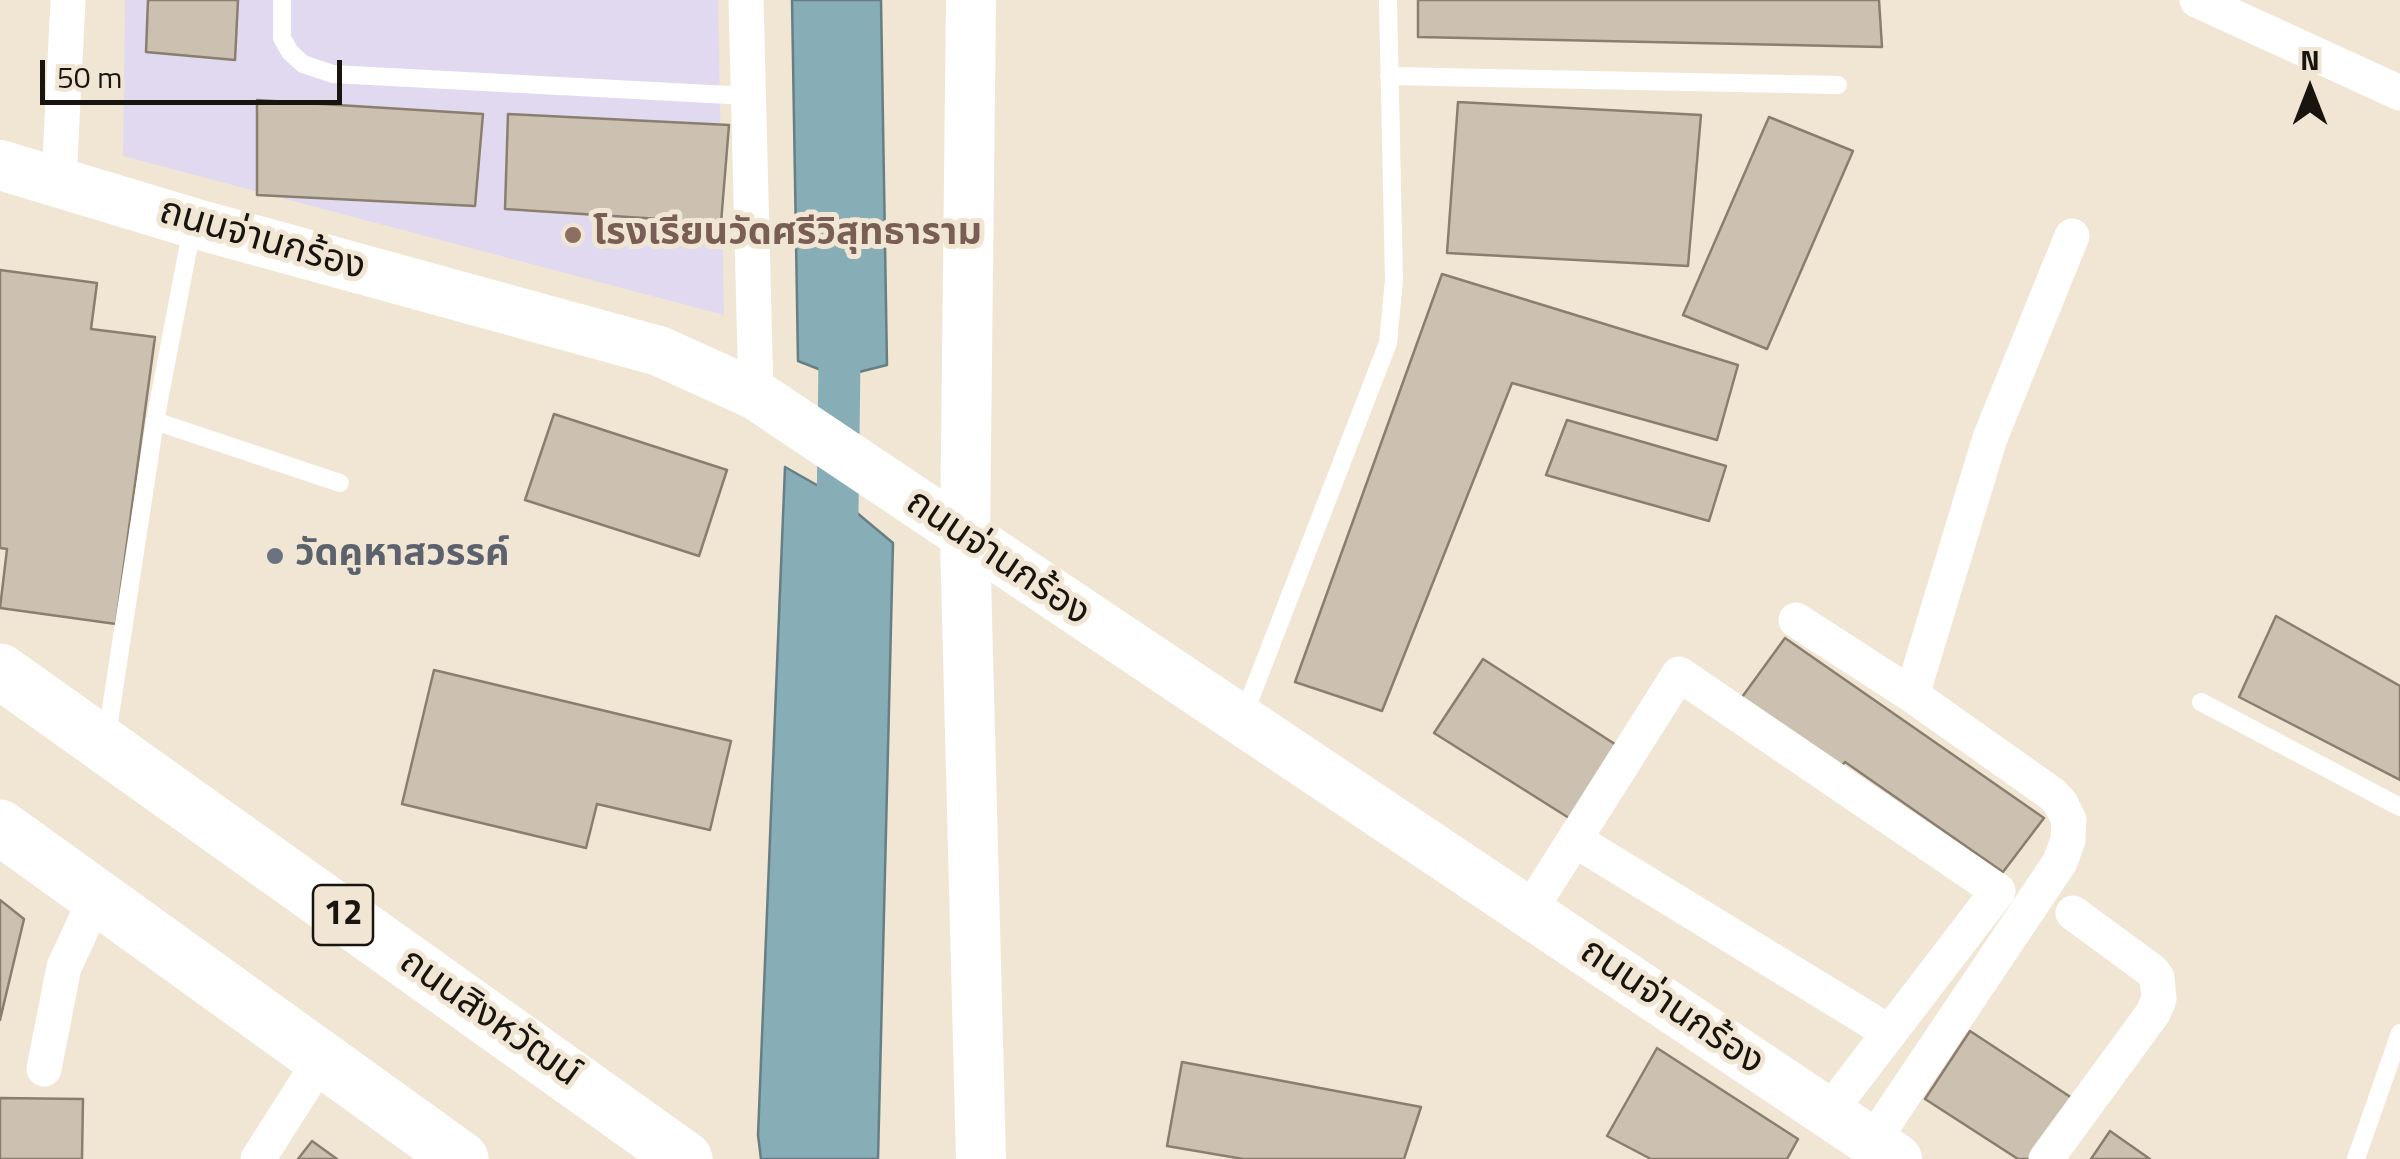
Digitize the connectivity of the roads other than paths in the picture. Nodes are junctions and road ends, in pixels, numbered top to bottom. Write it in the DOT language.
graph roads {
  1 [pos="68,0"];
  2 [pos="282,0"];
  3 [pos="746,0"];
  4 [pos="971,0"];
  5 [pos="1388,0"];
  6 [pos="2198,0"];
  7 [pos="1389,76"];
  8 [pos="1838,85"];
  9 [pos="2400,93"];
  10 [pos="748,96"];
  11 [pos="0,165"];
  12 [pos="59,182"];
  13 [pos="194,223"];
  14 [pos="2072,236"];
  15 [pos="756,396"];
  16 [pos="155,421"];
  17 [pos="340,483"];
  18 [pos="965,538"];
  19 [pos="1796,620"];
  20 [pos="0,671"];
  21 [pos="1912,694"];
  22 [pos="2201,702"];
  23 [pos="1241,720"];
  24 [pos="105,746"];
  25 [pos="2400,808"];
  26 [pos="0,827"];
  27 [pos="1576,840"];
  28 [pos="97,896"];
  29 [pos="1528,912"];
  30 [pos="2073,912"];
  31 [pos="1889,1032"];
  32 [pos="2400,1033"];
  33 [pos="321,1060"];
  34 [pos="44,1068"];
  35 [pos="1828,1113"];
  36 [pos="1884,1150"];
  37 [pos="989,1158"];
  38 [pos="258,1159"];
  39 [pos="460,1159"];
  40 [pos="685,1159"];
  41 [pos="2046,1159"];
  42 [pos="2356,1159"];
  1 -- 12 [label="street"];
  2 -- 10 [label="lane"];
  3 -- 10 [label="street"];
  4 -- 18 [label="street"];
  5 -- 7 [label="lane"];
  6 -- 9 [label="street"];
  7 -- 8 [label="lane"];
  7 -- 23 [label="lane"];
  10 -- 15 [label="street"];
  11 -- 12 [label="street, ถนนจ่านกร้อง"];
  12 -- 13 [label="street, ถนนจ่านกร้อง"];
  13 -- 15 [label="street, ถนนจ่านกร้อง"];
  13 -- 16 [label="lane"];
  14 -- 21 [label="street"];
  15 -- 18 [label="street, ถนนจ่านกร้อง"];
  16 -- 17 [label="lane"];
  16 -- 24 [label="lane"];
  18 -- 23 [label="street, ถนนจ่านกร้อง"];
  18 -- 37 [label="street"];
  19 -- 21 [label="street"];
  20 -- 24 [label="main road, ถนนสิงหวัฒน์ / 12"];
  21 -- 36 [label="street"];
  22 -- 25 [label="lane"];
  23 -- 29 [label="street, ถนนจ่านกร้อง"];
  24 -- 40 [label="main road, ถนนสิงหวัฒน์ / 12"];
  26 -- 28 [label="main road"];
  27 -- 29 [label="street"];
  27 -- 31 [label="street"];
  27 -- 31 [label="street"];
  28 -- 33 [label="main road"];
  28 -- 34 [label="street"];
  29 -- 35 [label="street, ถนนจ่านกร้อง"];
  30 -- 41 [label="street"];
  31 -- 35 [label="street"];
  32 -- 42 [label="lane"];
  33 -- 38 [label="street"];
  33 -- 39 [label="main road"];
  35 -- 36 [label="street, ถนนจ่านกร้อง"];
}
